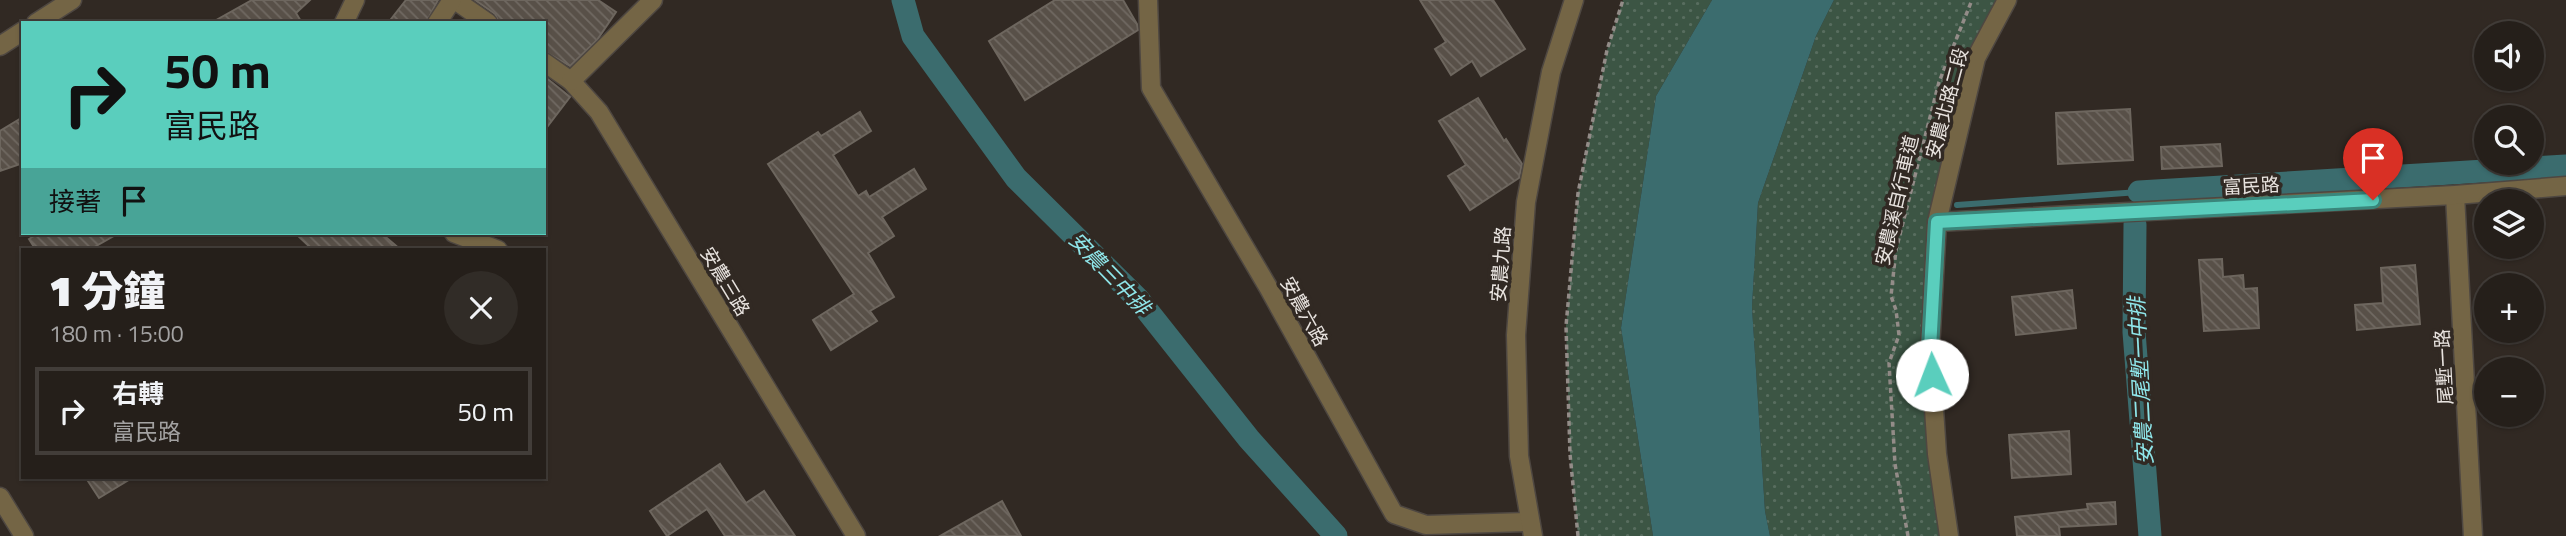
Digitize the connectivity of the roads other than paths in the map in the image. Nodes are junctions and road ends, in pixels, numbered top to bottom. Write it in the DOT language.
graph roads {
  1 [pos="72,0"];
  2 [pos="355,0"];
  3 [pos="453,0"];
  4 [pos="653,0"];
  5 [pos="1148,0"];
  6 [pos="1574,0"];
  7 [pos="2007,0"];
  8 [pos="39,21"];
  9 [pos="345,21"];
  10 [pos="438,21"];
  11 [pos="485,21"];
  12 [pos="21,32"];
  13 [pos="0,46"];
  14 [pos="546,63"];
  15 [pos="571,81"];
  16 [pos="2566,186"];
  17 [pos="2455,195"];
  18 [pos="1937,222"];
  19 [pos="461,241"];
  20 [pos="490,248"];
  21 [pos="0,497"];
  22 [pos="1531,529"];
  23 [pos="23,536"];
  24 [pos="856,536"];
  25 [pos="1949,536"];
  26 [pos="2473,536"];
  1 -- 8 [label="street"];
  2 -- 9 [label="street"];
  3 -- 10 [label="street"];
  3 -- 11 [label="street"];
  4 -- 15 [label="street"];
  5 -- 22 [label="street, 安農六路"];
  6 -- 22 [label="street, 安農九路"];
  7 -- 18 [label="street, 安農北路二段"];
  12 -- 13 [label="street"];
  14 -- 15 [label="street, 安農三路"];
  15 -- 24 [label="street, 安農三路"];
  16 -- 17 [label="street, 富民路"];
  17 -- 18 [label="street, 富民路"];
  17 -- 26 [label="street, 尾塹一路"];
  18 -- 25 [label="street, 安農北路二段"];
  19 -- 20 [label="street"];
  21 -- 23 [label="street"];
}
